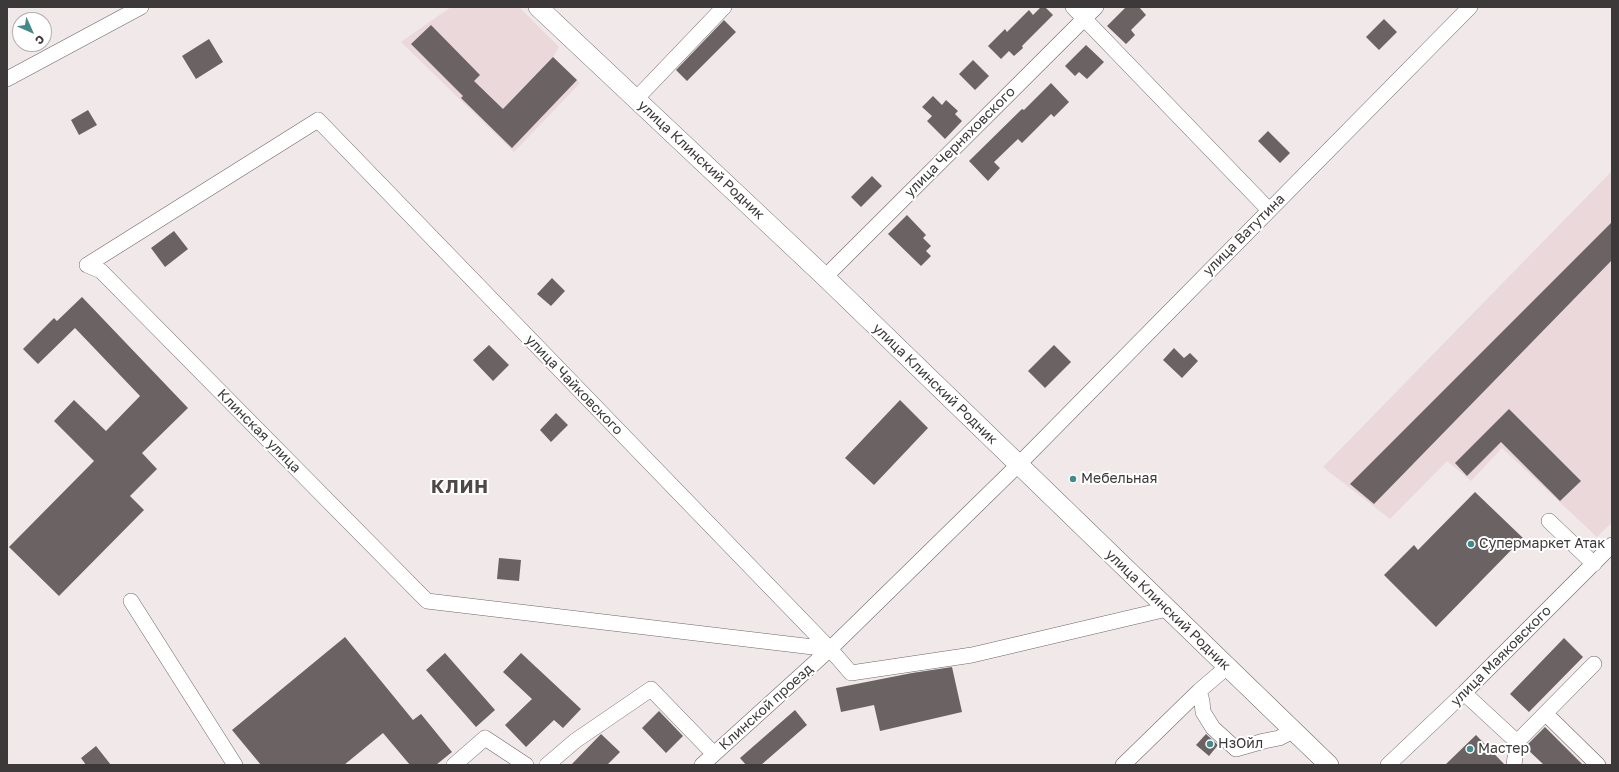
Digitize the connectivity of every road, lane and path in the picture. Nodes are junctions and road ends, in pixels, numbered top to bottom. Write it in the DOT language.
graph roads {
  1 [pos="141,7"];
  2 [pos="538,7"];
  3 [pos="724,7"];
  4 [pos="1073,7"];
  5 [pos="1096,7"];
  6 [pos="1470,7"];
  7 [pos="1084,18"];
  8 [pos="7,79"];
  9 [pos="636,99"];
  10 [pos="318,120"];
  11 [pos="1269,210"];
  12 [pos="825,277"];
  13 [pos="1018,464"];
  14 [pos="1549,521"];
  15 [pos="1612,545"];
  16 [pos="1594,564"];
  17 [pos="131,601"];
  18 [pos="1167,609"];
  19 [pos="830,650"];
  20 [pos="1594,664"];
  21 [pos="1227,667"];
  22 [pos="1199,691"];
  23 [pos="1464,693"];
  24 [pos="1546,714"];
  25 [pos="1293,731"];
  26 [pos="1517,742"];
  27 [pos="714,754"];
  28 [pos="234,765"];
  29 [pos="454,765"];
  30 [pos="526,765"];
  31 [pos="547,765"];
  32 [pos="702,765"];
  33 [pos="1123,765"];
  34 [pos="1329,765"];
  35 [pos="1388,765"];
  36 [pos="1514,765"];
  37 [pos="1598,765"];
  1 -- 8 [label="street"];
  2 -- 9 [label="main road, улица Клинский Родник"];
  3 -- 9 [label="street"];
  4 -- 7 [label="street"];
  5 -- 7 [label="street, улица Черняховского"];
  6 -- 11 [label="street, улица Ватутина"];
  7 -- 11 [label="street"];
  7 -- 12 [label="street, улица Черняховского"];
  9 -- 12 [label="main road, улица Клинский Родник"];
  10 -- 19 [label="street, улица Чайковского"];
  10 -- 19 [label="street, Клинская улица"];
  11 -- 13 [label="street, улица Ватутина"];
  12 -- 13 [label="main road, улица Клинский Родник"];
  13 -- 18 [label="main road, улица Клинский Родник"];
  13 -- 19 [label="street, улица Ватутина"];
  14 -- 16 [label="street"];
  15 -- 16 [label="street, улица Маяковского"];
  16 -- 23 [label="street, улица Маяковского"];
  17 -- 28 [label="street"];
  18 -- 19 [label="street, улица Чайковского"];
  18 -- 21 [label="main road, улица Клинский Родник"];
  19 -- 27 [label="street, Клинской проезд"];
  20 -- 24 [label="street"];
  21 -- 22 [label="street"];
  21 -- 25 [label="main road, улица Клинский Родник"];
  22 -- 25 [label="street"];
  22 -- 33 [label="street"];
  23 -- 26 [label="street"];
  23 -- 35 [label="street, улица Маяковского"];
  24 -- 26 [label="street"];
  24 -- 37 [label="street"];
  25 -- 34 [label="main road, улица Клинский Родник"];
  26 -- 36 [label="street"];
  27 -- 31 [label="street"];
  27 -- 32 [label="street, Клинской проезд"];
  29 -- 30 [label="street"];
}
